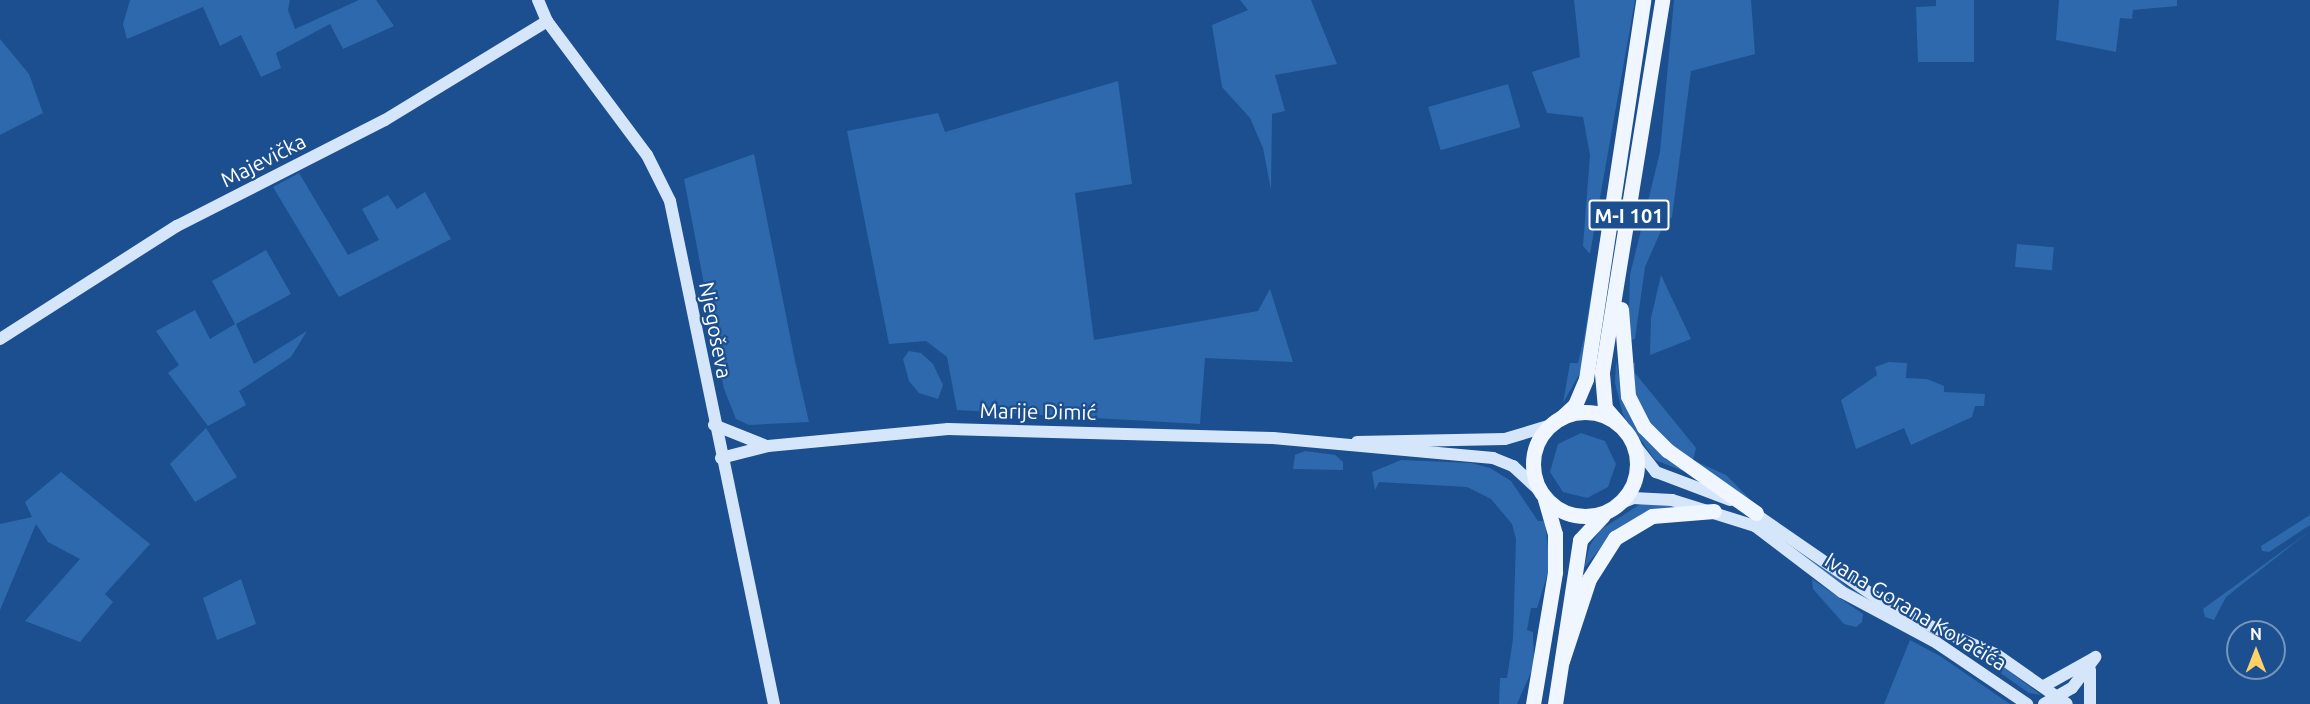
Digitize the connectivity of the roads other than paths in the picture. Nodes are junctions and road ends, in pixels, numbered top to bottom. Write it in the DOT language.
graph roads {
  1 [pos="538,0"];
  2 [pos="1643,0"];
  3 [pos="1662,0"];
  4 [pos="547,21"];
  5 [pos="1620,266"];
  6 [pos="0,339"];
  7 [pos="1562,417"];
  8 [pos="714,425"];
  9 [pos="1620,425"];
  10 [pos="1548,426"];
  11 [pos="1356,443"];
  12 [pos="1634,444"];
  13 [pos="768,446"];
  14 [pos="721,458"];
  15 [pos="1542,494"];
  16 [pos="1616,506"];
  17 [pos="1714,511"];
  18 [pos="1756,513"];
  19 [pos="2095,657"];
  20 [pos="1562,661"];
  21 [pos="2044,686"];
  22 [pos="2062,701"];
  23 [pos="774,704"];
  24 [pos="1533,704"];
  25 [pos="1555,704"];
  26 [pos="2027,704"];
  27 [pos="2044,704"];
  28 [pos="2091,704"];
  1 -- 4 [label="street, Njegoševa"];
  2 -- 7 [label="main road, M-I 101"];
  3 -- 5 [label="main road, M-I 101"];
  4 -- 6 [label="street, Majevička"];
  4 -- 8 [label="street, Njegoševa"];
  5 -- 9 [label="main road, M-I 101"];
  5 -- 18 [label="main road"];
  7 -- 9 [label="main road, M-I 101"];
  7 -- 10 [label="main road, M-I 101"];
  8 -- 13 [label="street"];
  8 -- 14 [label="street, Njegoševa"];
  9 -- 12 [label="main road, M-I 101"];
  10 -- 11 [label="street, Marije Dimić"];
  10 -- 15 [label="main road"];
  11 -- 13 [label="street, Marije Dimić"];
  11 -- 15 [label="street, Marije Dimić"];
  12 -- 16 [label="main road"];
  12 -- 18 [label="street, Ivana Gorana Kovačića"];
  13 -- 14 [label="street, Marije Dimić"];
  14 -- 23 [label="street, Njegoševa"];
  15 -- 16 [label="main road"];
  15 -- 24 [label="main road"];
  16 -- 17 [label="street, Ivana Gorana Kovačića"];
  16 -- 20 [label="main road"];
  17 -- 20 [label="main road"];
  17 -- 26 [label="street, Ivana Gorana Kovačića"];
  18 -- 21 [label="street, Ivana Gorana Kovačića"];
  19 -- 21 [label="street"];
  19 -- 22 [label="street"];
  19 -- 28 [label="street"];
  20 -- 25 [label="main road"];
  21 -- 22 [label="street, Ivana Gorana Kovačića"];
  22 -- 27 [label="street"];
}
